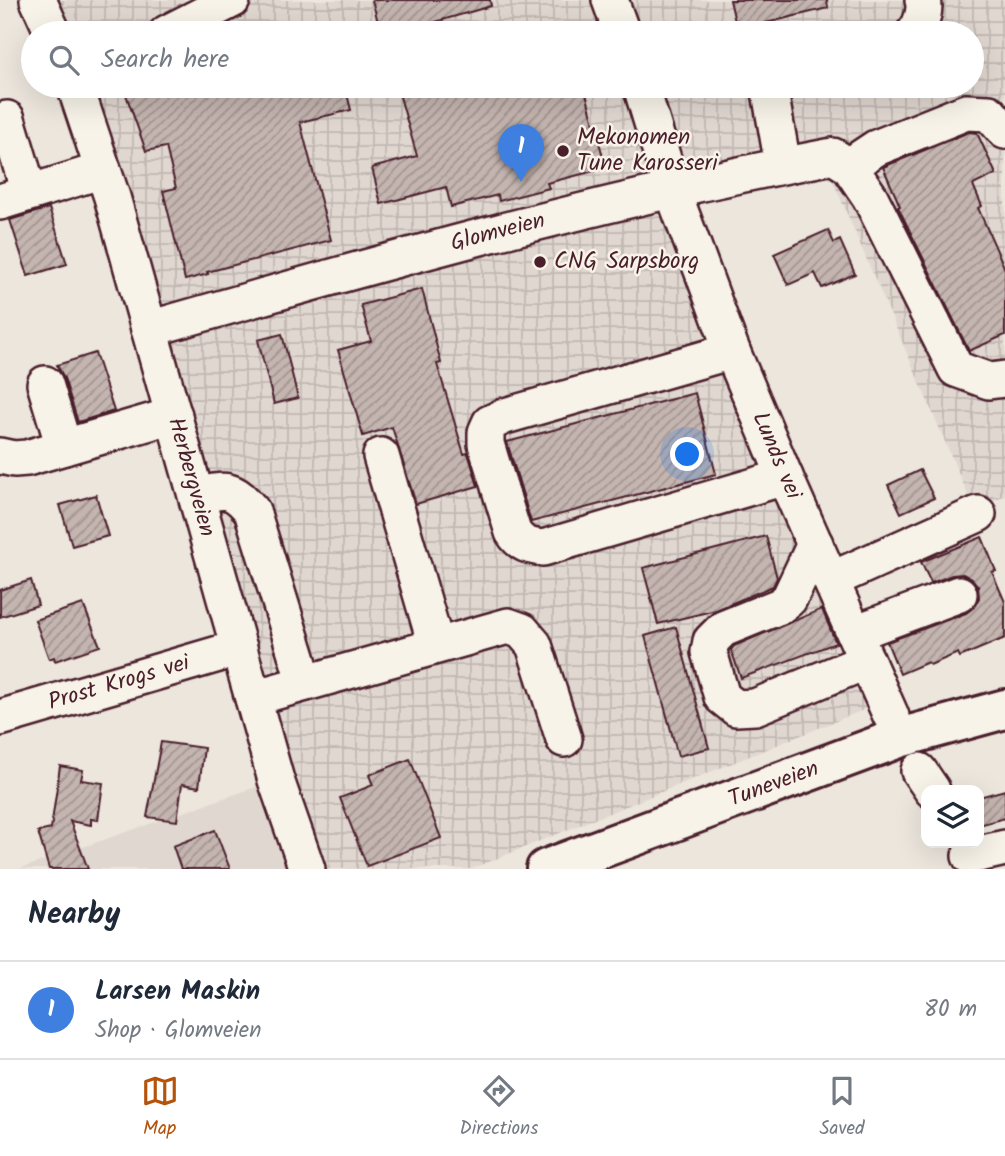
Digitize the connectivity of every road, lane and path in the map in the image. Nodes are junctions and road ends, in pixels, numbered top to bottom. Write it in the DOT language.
graph roads {
  1 [pos="37,0"];
  2 [pos="232,0"];
  3 [pos="610,0"];
  4 [pos="923,0"];
  5 [pos="47,21"];
  6 [pos="191,21"];
  7 [pos="618,21"];
  8 [pos="921,21"];
  9 [pos="79,98"];
  10 [pos="645,98"];
  11 [pos="771,98"];
  12 [pos="7,119"];
  13 [pos="1005,131"];
  14 [pos="783,165"];
  15 [pos="849,166"];
  16 [pos="103,170"];
  17 [pos="672,189"];
  18 [pos="15,197"];
  19 [pos="149,329"];
  20 [pos="732,351"];
  21 [pos="1005,379"];
  22 [pos="45,384"];
  23 [pos="174,415"];
  24 [pos="64,447"];
  25 [pos="0,456"];
  26 [pos="381,456"];
  27 [pos="785,477"];
  28 [pos="197,496"];
  29 [pos="978,514"];
  30 [pos="815,544"];
  31 [pos="831,580"];
  32 [pos="959,594"];
  33 [pos="436,645"];
  34 [pos="861,647"];
  35 [pos="239,648"];
  36 [pos="305,683"];
  37 [pos="253,698"];
  38 [pos="1005,709"];
  39 [pos="891,716"];
  40 [pos="0,718"];
  41 [pos="564,739"];
  42 [pos="1005,848"];
  43 [pos="970,856"];
  44 [pos="307,869"];
  45 [pos="546,869"];
  1 -- 5 [label="street"];
  2 -- 6 [label="street"];
  3 -- 7 [label="street"];
  4 -- 8 [label="street"];
  9 -- 16 [label="street, Herbergveien"];
  10 -- 17 [label="street, Lunds vei"];
  11 -- 14 [label="street"];
  12 -- 18 [label="street"];
  13 -- 15 [label="street"];
  14 -- 15 [label="street, Glomveien"];
  14 -- 17 [label="street, Glomveien"];
  15 -- 21 [label="street"];
  16 -- 18 [label="street"];
  16 -- 19 [label="street, Herbergveien"];
  17 -- 19 [label="street, Glomveien"];
  17 -- 20 [label="street, Lunds vei"];
  19 -- 23 [label="street, Herbergveien"];
  20 -- 27 [label="street, Lunds vei"];
  20 -- 27 [label="street"];
  22 -- 24 [label="street"];
  23 -- 24 [label="street"];
  23 -- 28 [label="street, Herbergveien"];
  24 -- 25 [label="street"];
  26 -- 33 [label="street"];
  27 -- 30 [label="street, Lunds vei"];
  28 -- 35 [label="street, Herbergveien"];
  28 -- 36 [label="street"];
  29 -- 31 [label="street"];
  30 -- 31 [label="street, Lunds vei"];
  30 -- 34 [label="street"];
  31 -- 34 [label="street, Lunds vei"];
  32 -- 34 [label="street"];
  33 -- 36 [label="street"];
  33 -- 41 [label="street"];
  34 -- 39 [label="street, Lunds vei"];
  35 -- 37 [label="street, Herbergveien"];
  35 -- 40 [label="street, Prost Krogs vei"];
  36 -- 37 [label="street"];
  37 -- 44 [label="street, Herbergveien"];
  38 -- 45 [label="main road, Tuneveien"];
  42 -- 43 [label="street"];
}
